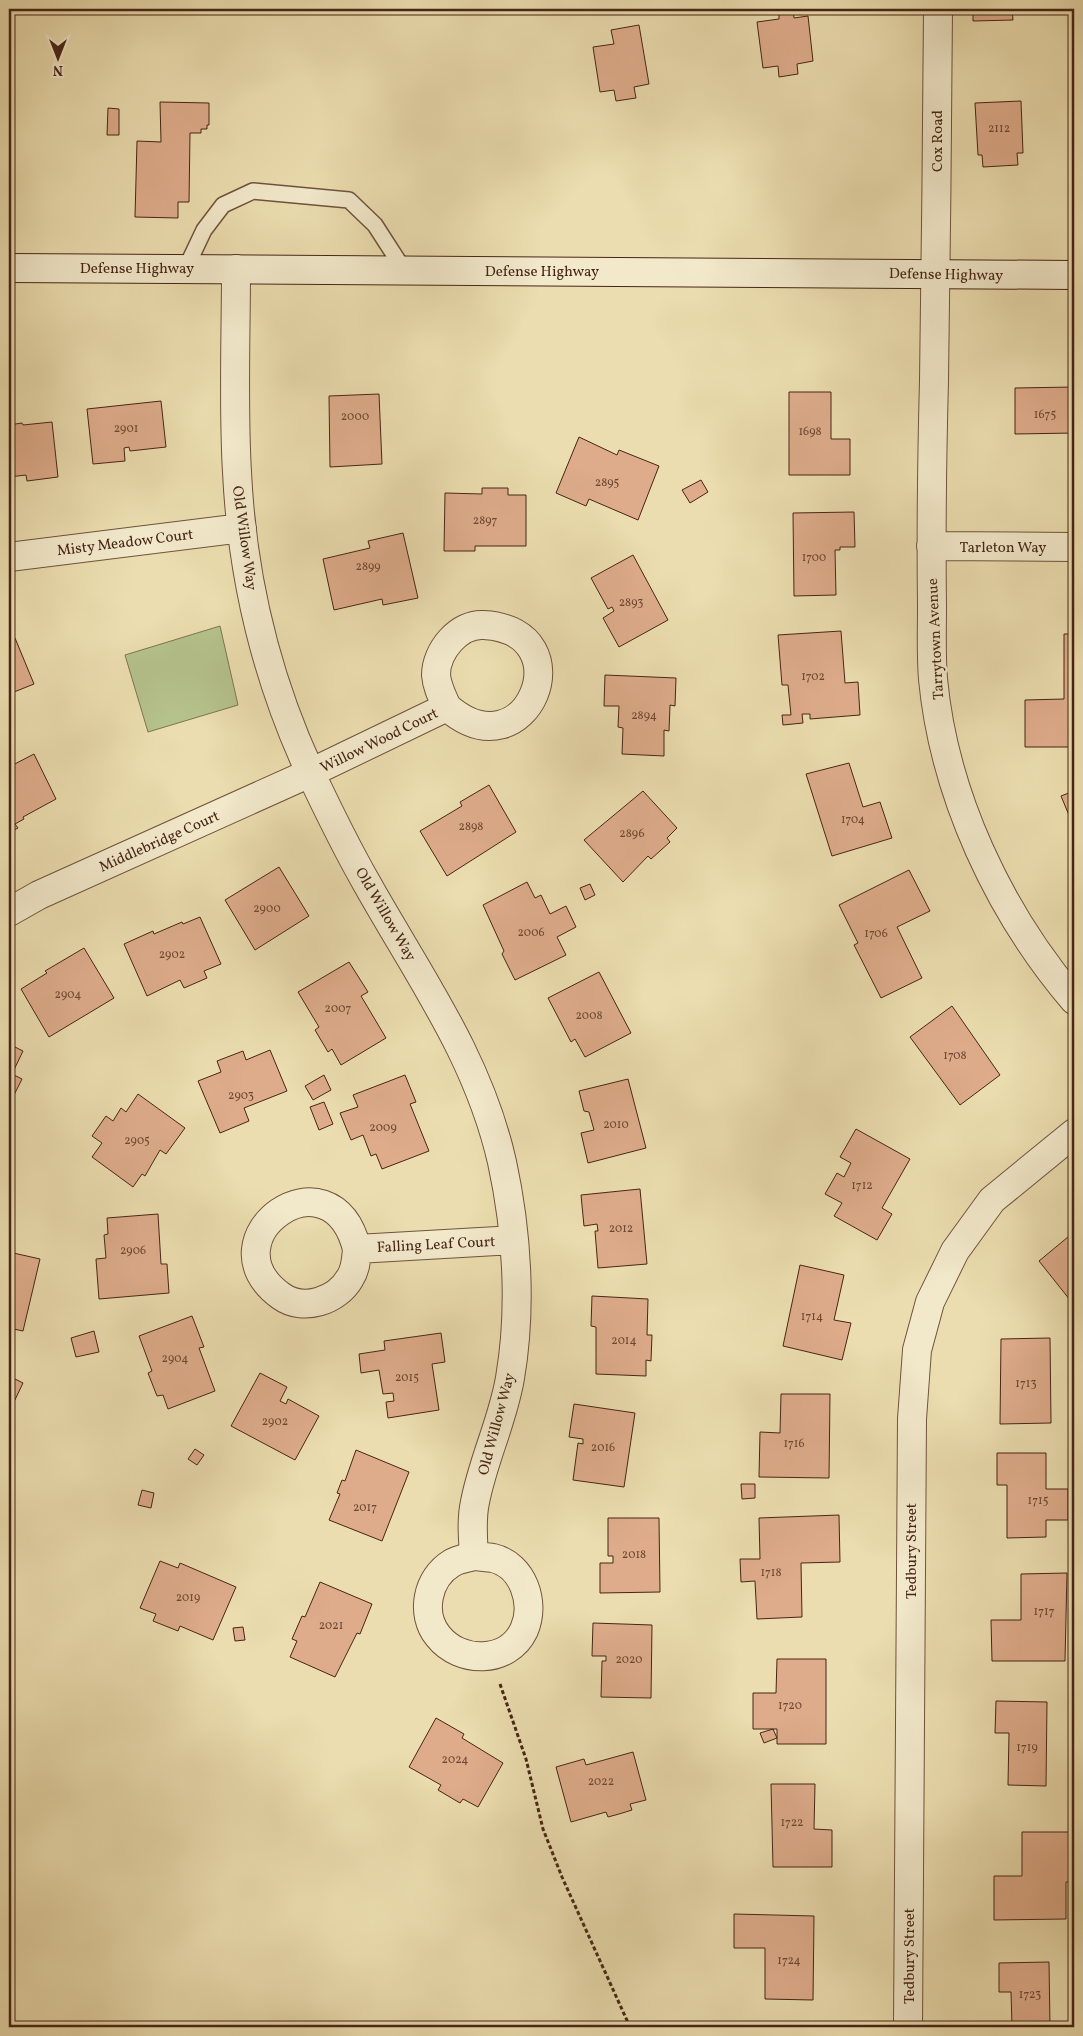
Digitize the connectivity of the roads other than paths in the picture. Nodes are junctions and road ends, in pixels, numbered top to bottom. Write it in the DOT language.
graph roads {
  1 [pos="938,9"];
  2 [pos="9,268"];
  3 [pos="186,268"];
  4 [pos="236,268"];
  5 [pos="404,270"];
  6 [pos="936,273"];
  7 [pos="1074,275"];
  8 [pos="242,528"];
  9 [pos="931,546"];
  10 [pos="1074,547"];
  11 [pos="9,557"];
  12 [pos="447,707"];
  13 [pos="310,773"];
  14 [pos="9,912"];
  15 [pos="1074,1000"];
  16 [pos="1074,1133"];
  17 [pos="514,1240"];
  18 [pos="357,1249"];
  19 [pos="474,1556"];
  20 [pos="908,2027"];
  1 -- 6 [label="street, Cox Road"];
  2 -- 3 [label="street, Defense Highway"];
  3 -- 4 [label="street, Defense Highway"];
  3 -- 5 [label="lane"];
  4 -- 5 [label="street, Defense Highway"];
  4 -- 8 [label="street, Old Willow Way"];
  5 -- 6 [label="street, Defense Highway"];
  6 -- 7 [label="street, Defense Highway"];
  6 -- 9 [label="street, Tarrytown Avenue"];
  8 -- 11 [label="street, Misty Meadow Court"];
  8 -- 13 [label="street, Old Willow Way"];
  9 -- 10 [label="street, Tarleton Way"];
  9 -- 15 [label="street, Tarrytown Avenue"];
  12 -- 13 [label="street, Willow Wood Court"];
  13 -- 14 [label="street, Middlebridge Court"];
  13 -- 17 [label="street, Old Willow Way"];
  16 -- 20 [label="street, Tedbury Street"];
  17 -- 18 [label="street, Falling Leaf Court"];
  17 -- 19 [label="street, Old Willow Way"];
  19 -- 19 [label="street"];
}
